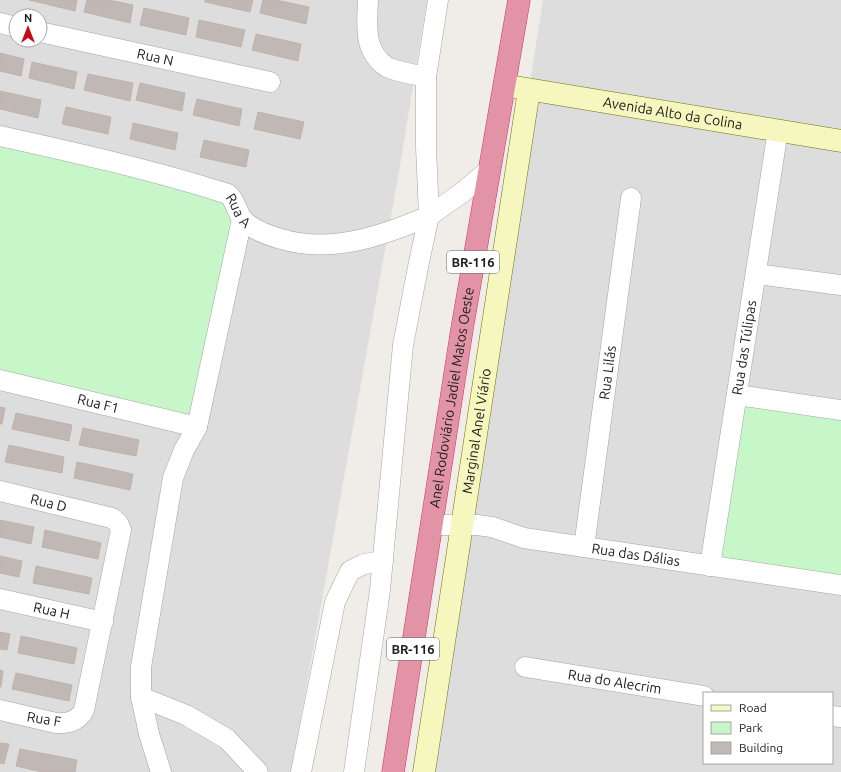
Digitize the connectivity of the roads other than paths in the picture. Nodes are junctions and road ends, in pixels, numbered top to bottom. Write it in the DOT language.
graph roads {
  1 [pos="368,0"];
  2 [pos="438,0"];
  3 [pos="519,0"];
  4 [pos="48,34"];
  5 [pos="426,77"];
  6 [pos="270,82"];
  7 [pos="505,86"];
  8 [pos="529,90"];
  9 [pos="778,130"];
  10 [pos="0,136"];
  11 [pos="841,141"];
  12 [pos="489,170"];
  13 [pos="631,198"];
  14 [pos="429,216"];
  15 [pos="242,219"];
  16 [pos="756,274"];
  17 [pos="841,285"];
  18 [pos="0,380"];
  19 [pos="737,395"];
  20 [pos="841,410"];
  21 [pos="197,427"];
  22 [pos="0,491"];
  23 [pos="462,524"];
  24 [pos="432,525"];
  25 [pos="584,547"];
  26 [pos="383,561"];
  27 [pos="710,566"];
  28 [pos="841,585"];
  29 [pos="0,599"];
  30 [pos="103,622"];
  31 [pos="525,668"];
  32 [pos="703,696"];
  33 [pos="141,697"];
  34 [pos="0,710"];
  35 [pos="84,710"];
  36 [pos="161,772"];
  37 [pos="258,772"];
  38 [pos="302,772"];
  39 [pos="354,772"];
  40 [pos="393,772"];
  41 [pos="424,772"];
  1 -- 5 [label="street"];
  2 -- 5 [label="street"];
  3 -- 7 [label="highway, Anel Rodoviário Jadiel Matos Oeste / BR-116"];
  4 -- 6 [label="street, Rua N"];
  5 -- 14 [label="street"];
  7 -- 8 [label="street, Avenida Alto da Colina"];
  7 -- 12 [label="highway, Anel Rodoviário Jadiel Matos Oeste / BR-116"];
  8 -- 9 [label="street, Avenida Alto da Colina"];
  8 -- 23 [label="street, Marginal Anel Viário"];
  9 -- 11 [label="street, Avenida Alto da Colina"];
  9 -- 16 [label="street, Rua das Túlipas"];
  10 -- 15 [label="street, Rua A"];
  12 -- 14 [label="street, Rua A"];
  12 -- 24 [label="highway, Anel Rodoviário Jadiel Matos Oeste / BR-116"];
  13 -- 25 [label="street, Rua Lilás"];
  14 -- 15 [label="street, Rua A"];
  14 -- 26 [label="street"];
  15 -- 21 [label="street"];
  16 -- 17 [label="street"];
  16 -- 19 [label="street, Rua das Túlipas"];
  18 -- 21 [label="street, Rua F1"];
  19 -- 20 [label="street"];
  19 -- 27 [label="street, Rua das Túlipas"];
  21 -- 33 [label="street"];
  22 -- 30 [label="street, Rua D"];
  23 -- 24 [label="street, Rua das Dálias"];
  23 -- 25 [label="street, Rua das Dálias"];
  23 -- 41 [label="street, Marginal Anel Viário"];
  24 -- 40 [label="highway, Anel Rodoviário Jadiel Matos Oeste / BR-116"];
  25 -- 27 [label="street, Rua das Dálias"];
  26 -- 38 [label="street"];
  26 -- 39 [label="street"];
  27 -- 28 [label="street, Rua das Dálias"];
  29 -- 30 [label="street, Rua H"];
  30 -- 35 [label="street, Rua D"];
  31 -- 32 [label="street, Rua do Alecrim"];
  33 -- 36 [label="street"];
  33 -- 37 [label="street"];
  34 -- 35 [label="street, Rua F"];
}
